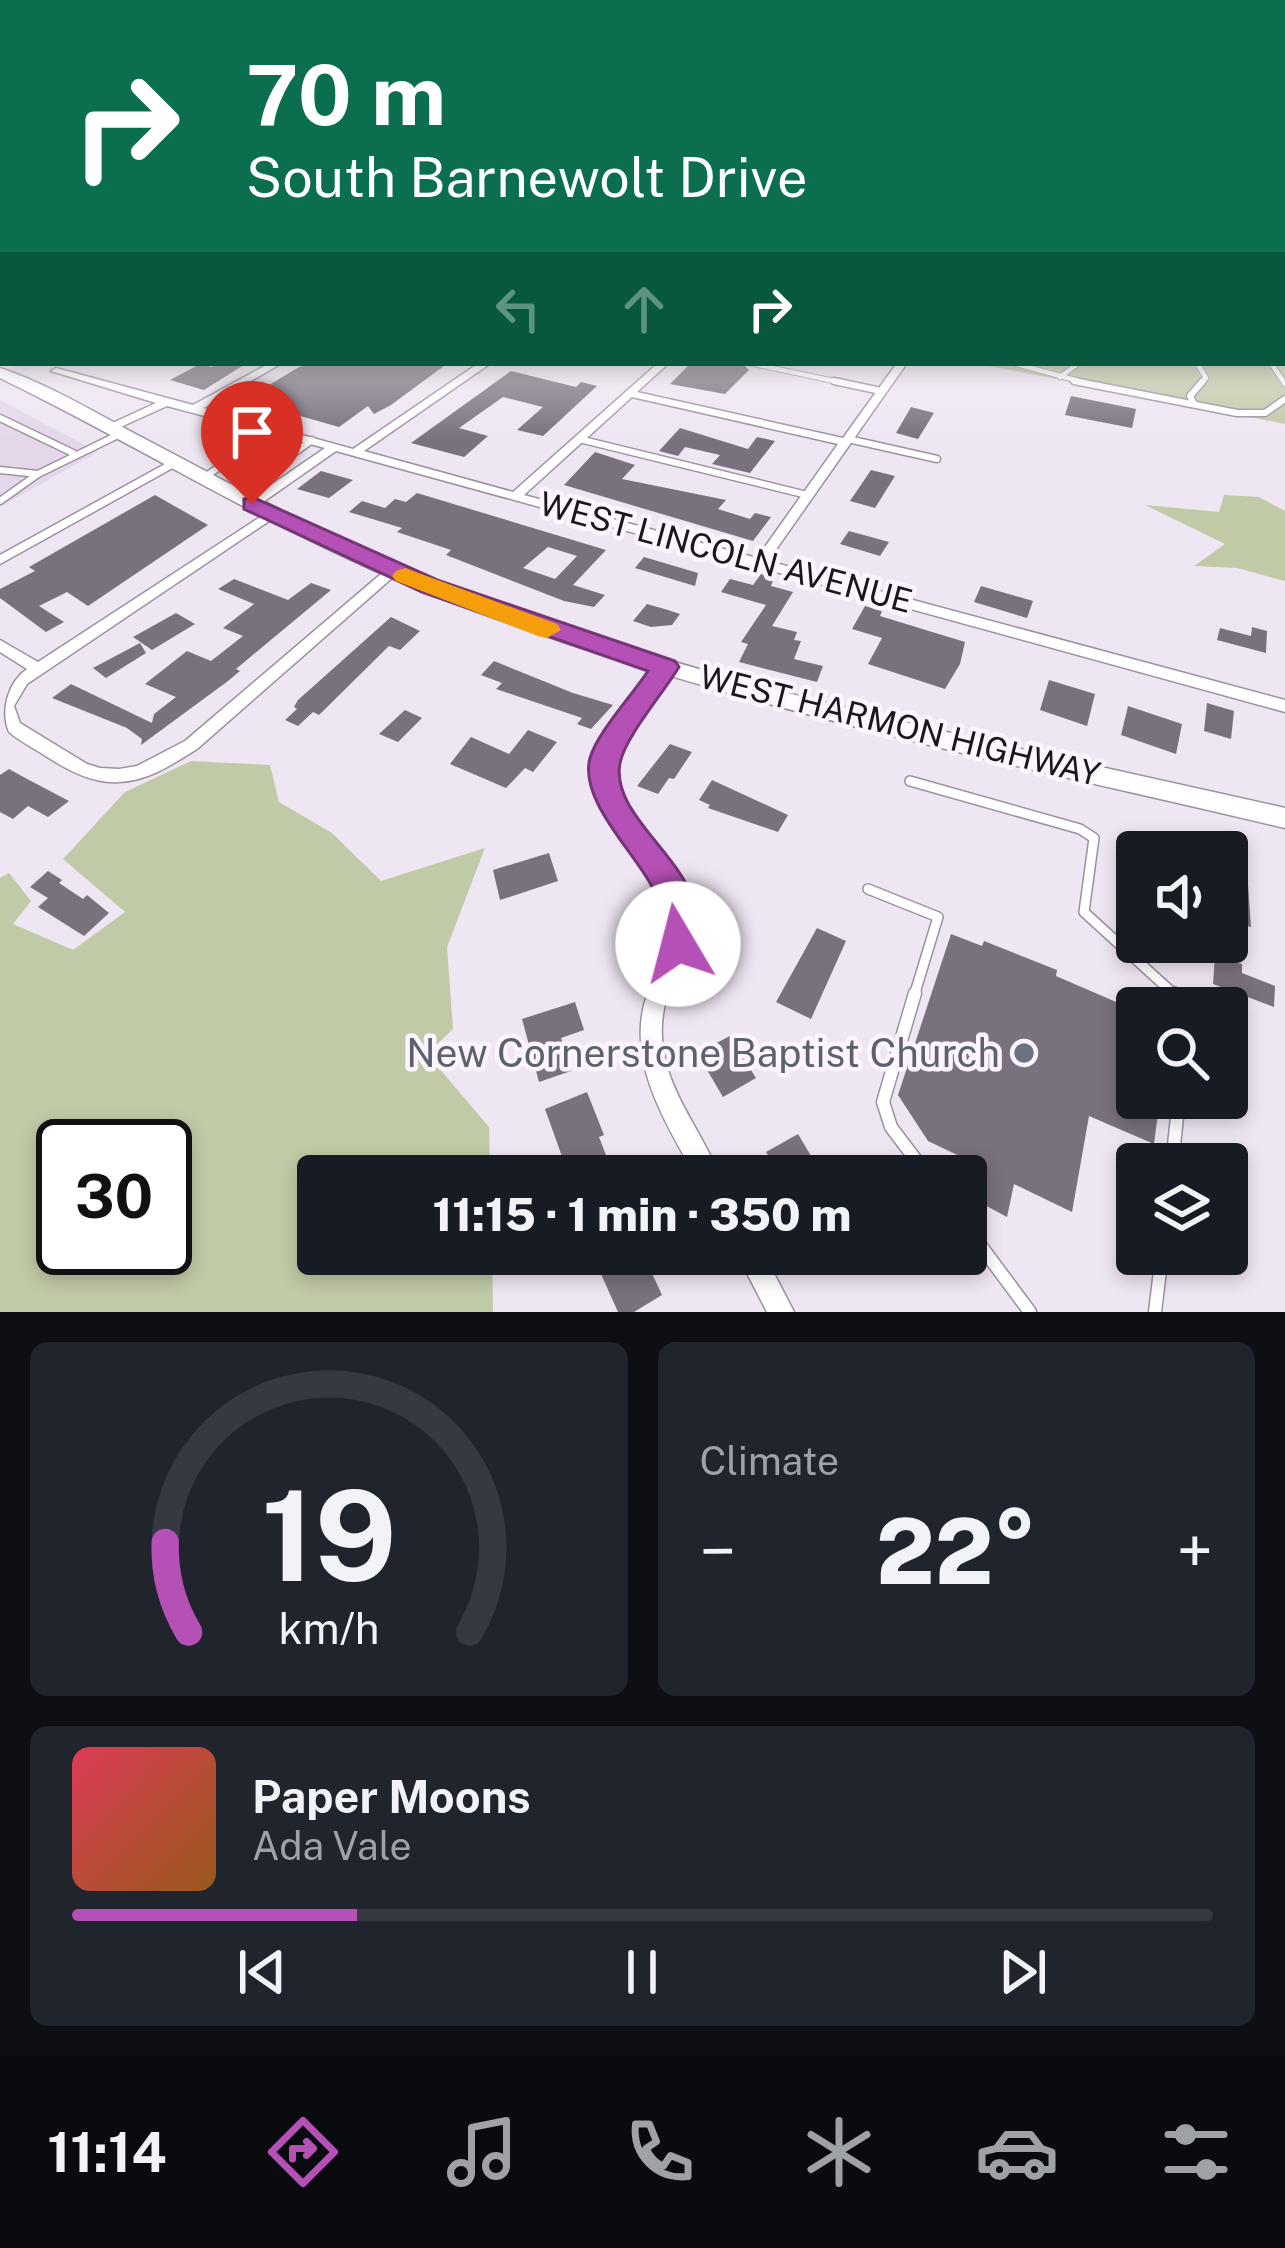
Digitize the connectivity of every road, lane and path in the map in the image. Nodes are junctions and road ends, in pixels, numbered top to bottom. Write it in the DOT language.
graph roads {
  1 [pos="272,366"];
  2 [pos="482,366"];
  3 [pos="661,366"];
  4 [pos="763,366"];
  5 [pos="900,366"];
  6 [pos="1022,366"];
  7 [pos="1074,366"];
  8 [pos="1200,366"];
  9 [pos="56,371"];
  10 [pos="0,372"];
  11 [pos="1059,378"];
  12 [pos="881,391"];
  13 [pos="632,394"];
  14 [pos="1285,399"];
  15 [pos="166,403"];
  16 [pos="1194,405"];
  17 [pos="195,409"];
  18 [pos="0,418"];
  19 [pos="115,430"];
  20 [pos="274,430"];
  21 [pos="579,439"];
  22 [pos="312,440"];
  23 [pos="845,440"];
  24 [pos="334,447"];
  25 [pos="356,452"];
  26 [pos="75,454"];
  27 [pos="937,459"];
  28 [pos="174,463"];
  29 [pos="0,470"];
  30 [pos="213,471"];
  31 [pos="38,474"];
  32 [pos="516,494"];
  33 [pos="807,495"];
  34 [pos="0,501"];
  35 [pos="261,509"];
  36 [pos="0,560"];
  37 [pos="761,561"];
  38 [pos="393,571"];
  39 [pos="0,645"];
  40 [pos="665,667"];
  41 [pos="37,668"];
  42 [pos="1285,706"];
  43 [pos="910,781"];
  44 [pos="1285,818"];
  45 [pos="868,889"];
  46 [pos="1167,987"];
  47 [pos="697,1155"];
  48 [pos="912,1155"];
  49 [pos="987,1254"];
  50 [pos="761,1275"];
  51 [pos="1159,1275"];
  52 [pos="781,1312"];
  53 [pos="1030,1312"];
  54 [pos="1155,1312"];
  1 -- 17 [label="street"];
  2 -- 25 [label="street"];
  3 -- 13 [label="street"];
  4 -- 12 [label="lane"];
  5 -- 12 [label="street"];
  6 -- 11 [label="lane"];
  7 -- 11 [label="lane"];
  8 -- 16 [label="lane"];
  9 -- 15 [label="street, WEST LINCOLN AVENUE"];
  10 -- 19 [label="main road, WEST HARMON HIGHWAY"];
  11 -- 16 [label="lane"];
  12 -- 23 [label="street"];
  13 -- 21 [label="street"];
  13 -- 23 [label="street"];
  14 -- 16 [label="lane"];
  15 -- 17 [label="street, WEST LINCOLN AVENUE"];
  15 -- 19 [label="street"];
  17 -- 20 [label="street, WEST LINCOLN AVENUE"];
  18 -- 26 [label="lane"];
  19 -- 26 [label="lane"];
  19 -- 28 [label="main road, WEST HARMON HIGHWAY"];
  20 -- 22 [label="street, WEST LINCOLN AVENUE"];
  20 -- 30 [label="lane"];
  21 -- 32 [label="street"];
  21 -- 33 [label="lane"];
  22 -- 24 [label="street, WEST LINCOLN AVENUE"];
  22 -- 30 [label="lane"];
  23 -- 27 [label="lane"];
  23 -- 33 [label="street"];
  24 -- 25 [label="street, WEST LINCOLN AVENUE"];
  24 -- 35 [label="street"];
  25 -- 32 [label="street, WEST LINCOLN AVENUE"];
  26 -- 31 [label="lane"];
  28 -- 30 [label="main road, WEST HARMON HIGHWAY"];
  28 -- 36 [label="street"];
  29 -- 31 [label="lane"];
  30 -- 35 [label="main road, WEST HARMON HIGHWAY"];
  31 -- 34 [label="lane"];
  32 -- 37 [label="street, WEST LINCOLN AVENUE"];
  33 -- 37 [label="street"];
  35 -- 38 [label="main road, WEST HARMON HIGHWAY"];
  35 -- 41 [label="street"];
  37 -- 42 [label="street, WEST LINCOLN AVENUE"];
  38 -- 40 [label="main road, WEST HARMON HIGHWAY"];
  38 -- 41 [label="street"];
  39 -- 41 [label="street"];
  40 -- 44 [label="main road, WEST HARMON HIGHWAY"];
  40 -- 47 [label="street"];
  43 -- 46 [label="lane"];
  45 -- 48 [label="lane"];
  49 -- 53 [label="lane"];
  50 -- 52 [label="street"];
  51 -- 54 [label="lane"];
}
